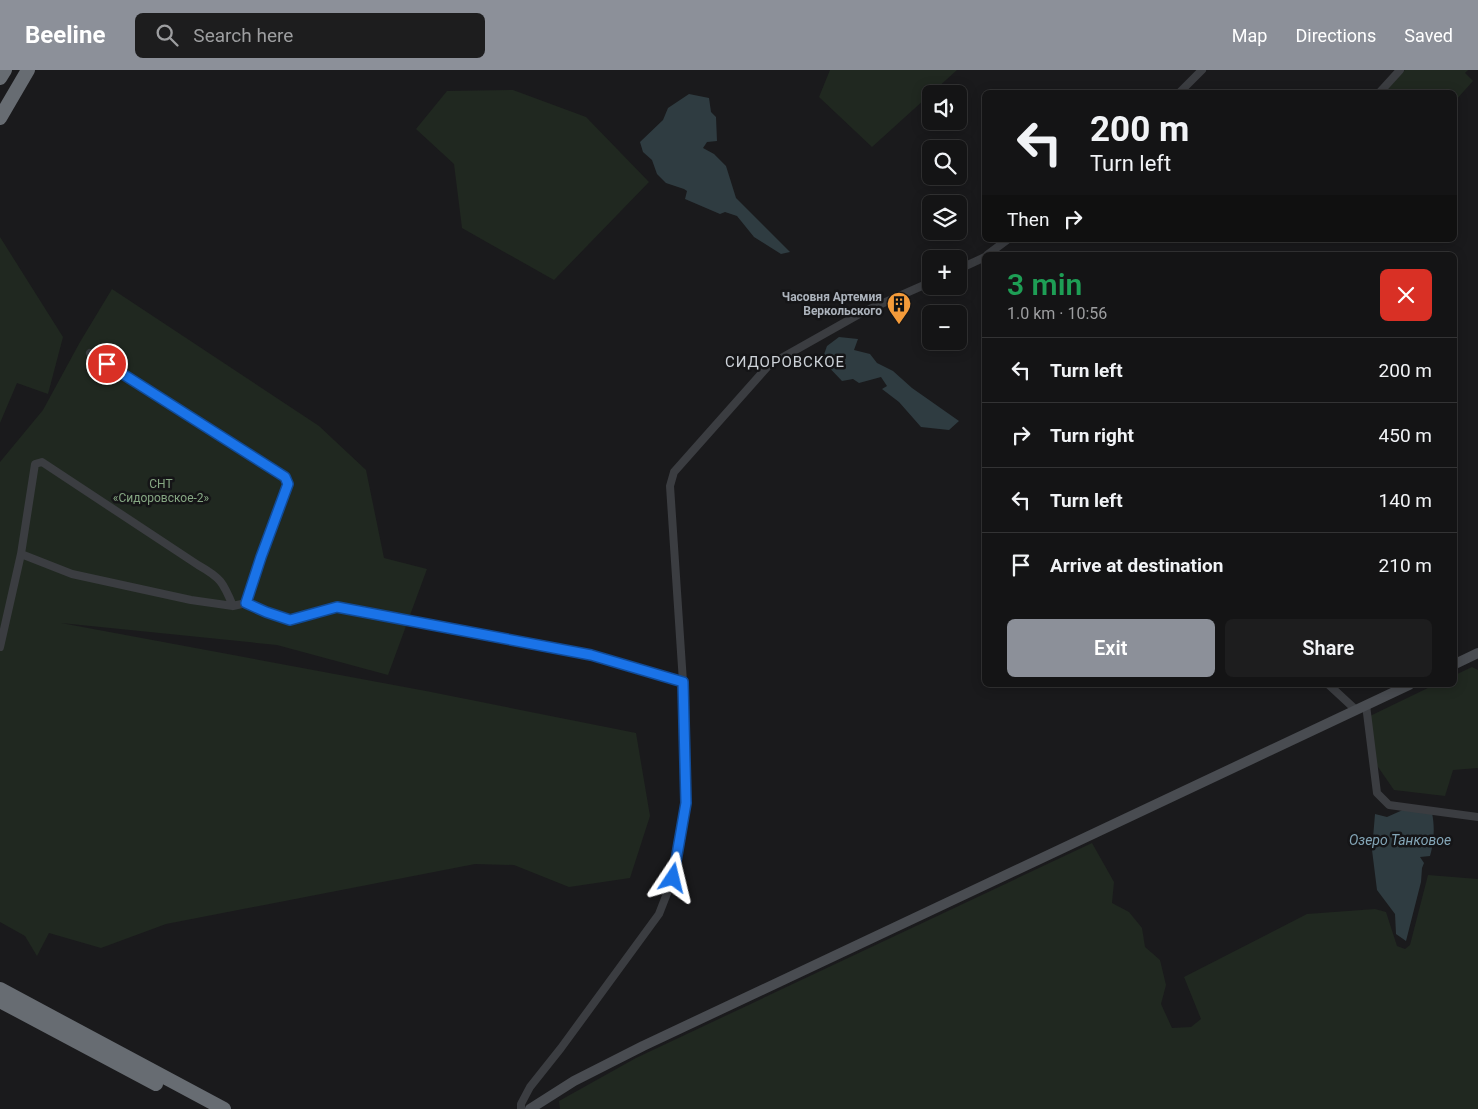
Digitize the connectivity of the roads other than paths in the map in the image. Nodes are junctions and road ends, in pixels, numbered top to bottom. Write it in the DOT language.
graph roads {
  1 [pos="5,70"];
  2 [pos="28,70"];
  3 [pos="1202,70"];
  4 [pos="1400,70"];
  5 [pos="0,78"];
  6 [pos="1182,90"];
  7 [pos="1382,90"];
  8 [pos="0,118"];
  9 [pos="1004,242"];
  10 [pos="991,252"];
  11 [pos="982,258"];
  12 [pos="967,265"];
  13 [pos="922,286"];
  14 [pos="90,353"];
  15 [pos="21,554"];
  16 [pos="246,603"];
  17 [pos="233,606"];
  18 [pos="0,647"];
  19 [pos="1478,653"];
  20 [pos="1457,663"];
  21 [pos="683,682"];
  22 [pos="1332,687"];
  23 [pos="1405,687"];
  24 [pos="1361,708"];
  25 [pos="1478,817"];
  26 [pos="0,988"];
  27 [pos="0,1001"];
  28 [pos="204,1109"];
  29 [pos="224,1109"];
  30 [pos="521,1109"];
  31 [pos="530,1109"];
  1 -- 5 [label="highway"];
  2 -- 8 [label="highway"];
  3 -- 6 [label="street"];
  4 -- 7 [label="street"];
  9 -- 10 [label="street"];
  11 -- 12 [label="street"];
  13 -- 21 [label="street"];
  14 -- 16 [label="street"];
  15 -- 17 [label="street"];
  15 -- 17 [label="street"];
  15 -- 18 [label="street"];
  16 -- 17 [label="street"];
  16 -- 21 [label="street"];
  19 -- 20 [label="street"];
  21 -- 30 [label="street"];
  22 -- 24 [label="street"];
  23 -- 24 [label="street"];
  24 -- 25 [label="street"];
  24 -- 31 [label="street"];
  26 -- 29 [label="highway"];
  27 -- 28 [label="highway"];
}
